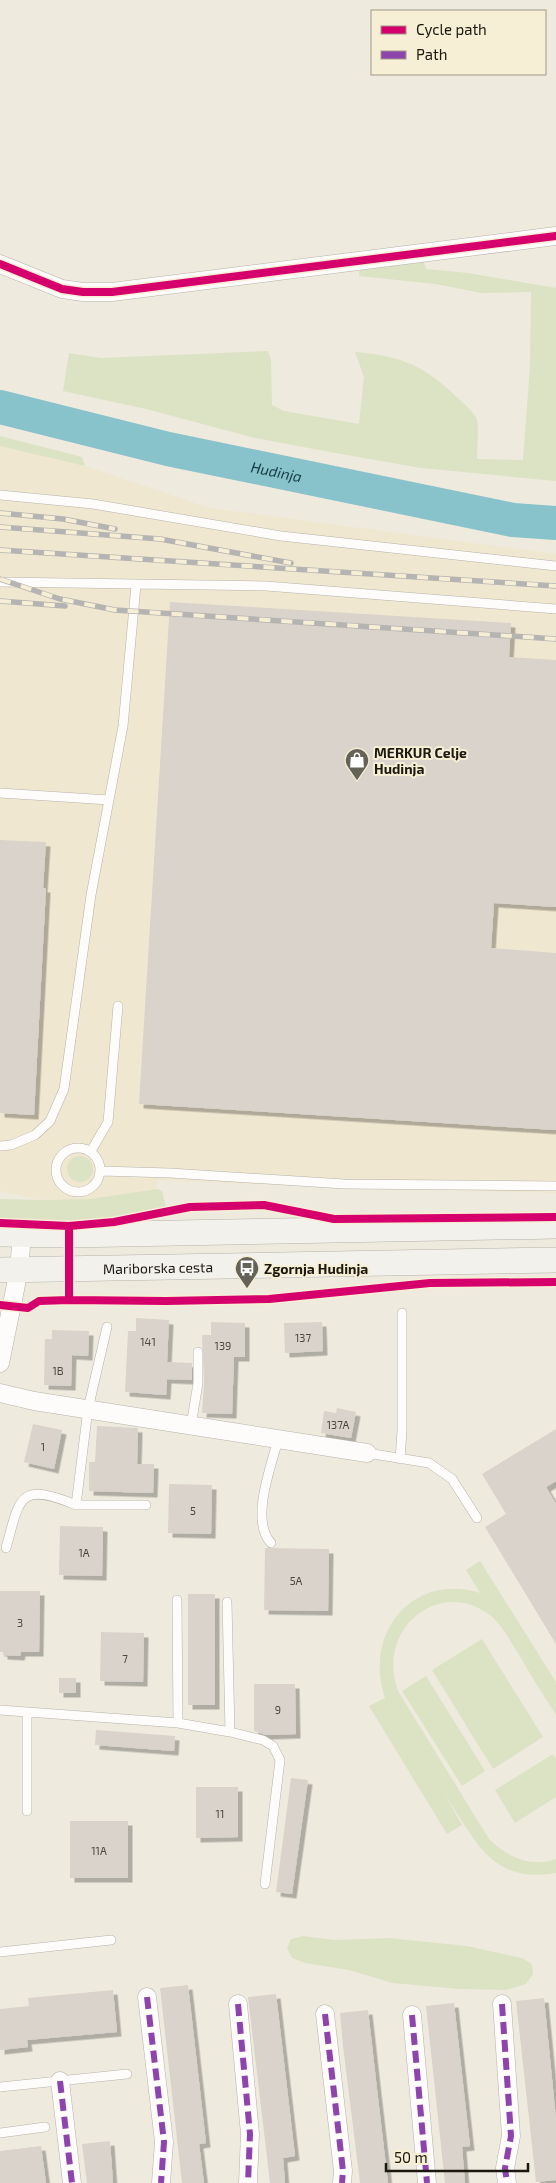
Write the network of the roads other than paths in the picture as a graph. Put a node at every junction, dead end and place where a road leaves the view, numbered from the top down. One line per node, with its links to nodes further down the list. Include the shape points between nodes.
1 (556, 236): 2 (street, via 112,292 62,289)
2 (0, 264)
3 (0, 494): 4 (lane, via 102,506 281,536)
4 (556, 566)
5 (0, 582): 6 (lane)
6 (136, 585): 7 (lane, via 266,586); 9 (lane, via 123,726)
7 (556, 608)
8 (0, 793): 9 (lane)
9 (109, 800): 11 (lane, via 91,895 64,1089 50,1121 35,1135)
10 (118, 1006): 12 (lane, via 108,1122)
11 (0, 1146)
12 (91, 1151): 13 (lane, via 99,1159); 13 (lane, via 80,1146 68,1149 57,1160 56,1174 62,1185 73,1192 87,1191 97,1184)
13 (102, 1171): 14 (lane, via 344,1184)
14 (556, 1186)
15 (556, 1226): 16 (main road)
16 (11, 1234): 18 (street)
17 (556, 1260): 18 (main road, Mariborska cesta)
18 (9, 1270): 22 (street)
19 (402, 1313): 28 (lane)
20 (107, 1327): 24 (lane)
21 (198, 1352): 25 (lane, via 198,1383)
22 (0, 1362)
23 (0, 1393): 24 (street)
24 (88, 1409): 25 (street); 29 (lane)
25 (191, 1426): 26 (street)
26 (278, 1440): 27 (street); 32 (lane, via 264,1489 264,1528)
27 (367, 1453): 28 (lane)
28 (400, 1459): 31 (lane, via 429,1463 452,1479)
29 (76, 1505): 30 (lane); 33 (lane, via 45,1494 24,1498 18,1505)
30 (146, 1505)
31 (477, 1518)
32 (271, 1544)
33 (6, 1548)
34 (177, 1600): 38 (lane)
35 (227, 1602): 39 (lane)
36 (0, 1710): 37 (lane)
37 (27, 1712): 38 (lane); 40 (lane)
38 (178, 1723): 39 (lane)
39 (230, 1732): 41 (lane, via 263,1740 273,1746 280,1760)
40 (27, 1811)
41 (265, 1884)
42 (111, 1940): 43 (lane)
43 (0, 1952)
44 (147, 1997): 55 (street, via 164,2142)
45 (238, 2004): 56 (street, via 250,2134)
46 (502, 2004): 59 (street, via 511,2136 505,2168)
47 (325, 2014): 57 (street)
48 (412, 2015): 58 (street)
49 (127, 2074): 50 (lane)
50 (60, 2081): 51 (lane); 54 (street)
51 (0, 2087)
52 (45, 2127): 53 (lane)
53 (0, 2133)
54 (72, 2183)
55 (161, 2183)
56 (248, 2183)
57 (342, 2183)
58 (427, 2183)
59 (507, 2183)

